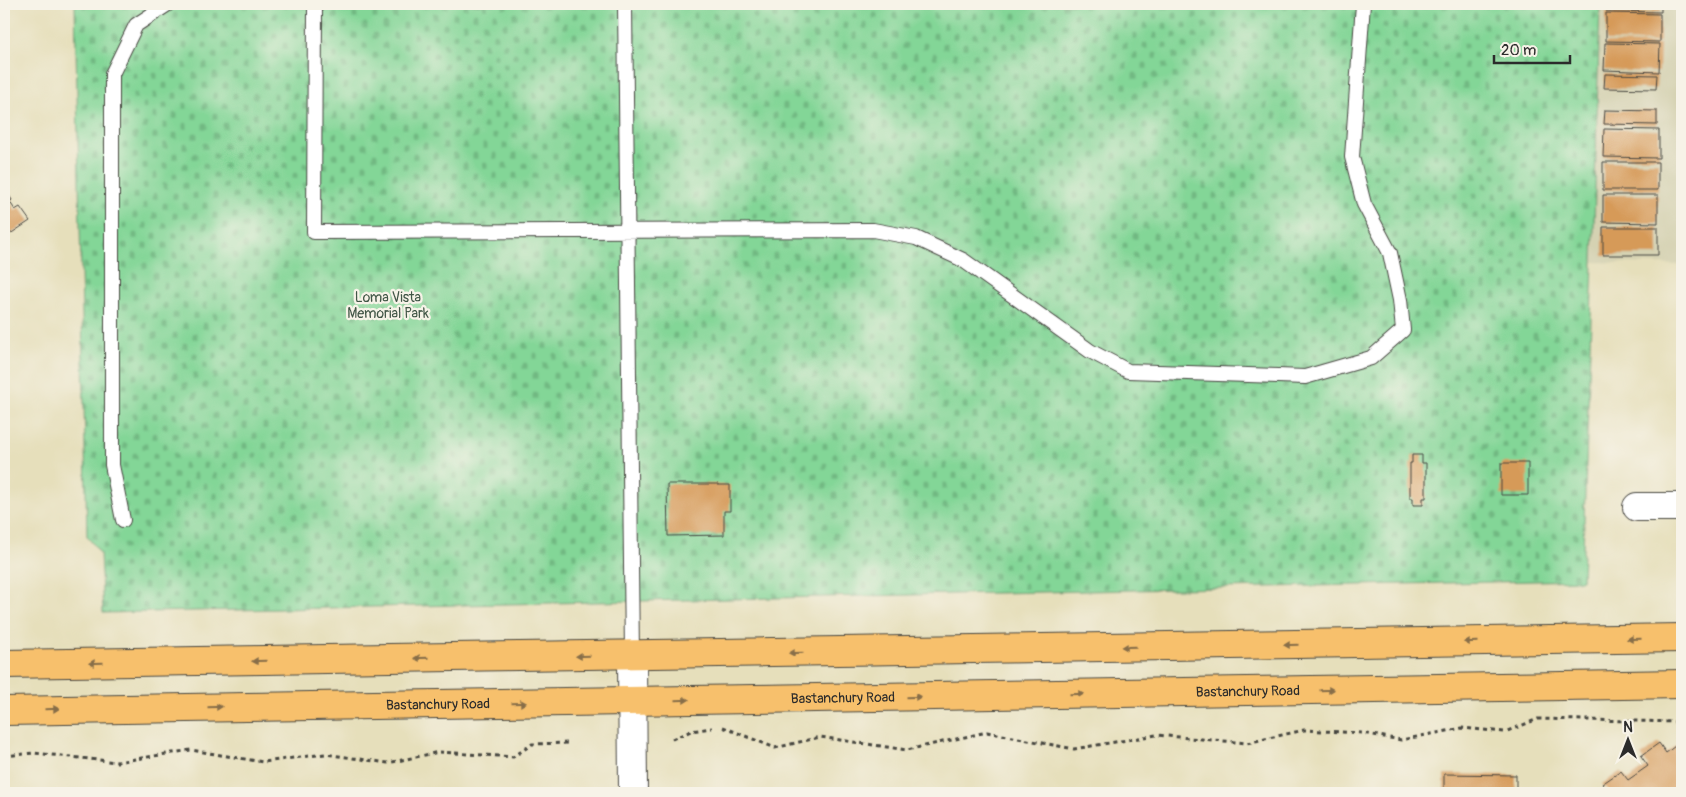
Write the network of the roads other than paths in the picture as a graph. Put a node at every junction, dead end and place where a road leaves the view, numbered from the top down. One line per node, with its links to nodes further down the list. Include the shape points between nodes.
1 (168, 4): 8 (lane, via 136,25 112,74 112,465)
2 (315, 4): 5 (lane, via 314,232)
3 (625, 4): 5 (lane)
4 (1362, 4): 5 (lane, via 1352,157 1364,204 1390,253 1403,330 1371,358 1305,377 1128,372 1090,351 963,260 916,238 873,230)
5 (628, 232): 10 (lane)
6 (1637, 507): 7 (street)
7 (1682, 507)
8 (123, 520)
9 (1682, 638): 10 (main road, one-way to 10)
10 (632, 656): 11 (main road, one-way to 11); 13 (street)
11 (4, 664)
12 (1682, 684): 13 (main road, Bastanchury Road, one-way to 12)
13 (633, 701): 14 (main road, Bastanchury Road, one-way to 13); 15 (street)
14 (4, 711)
15 (633, 793)

